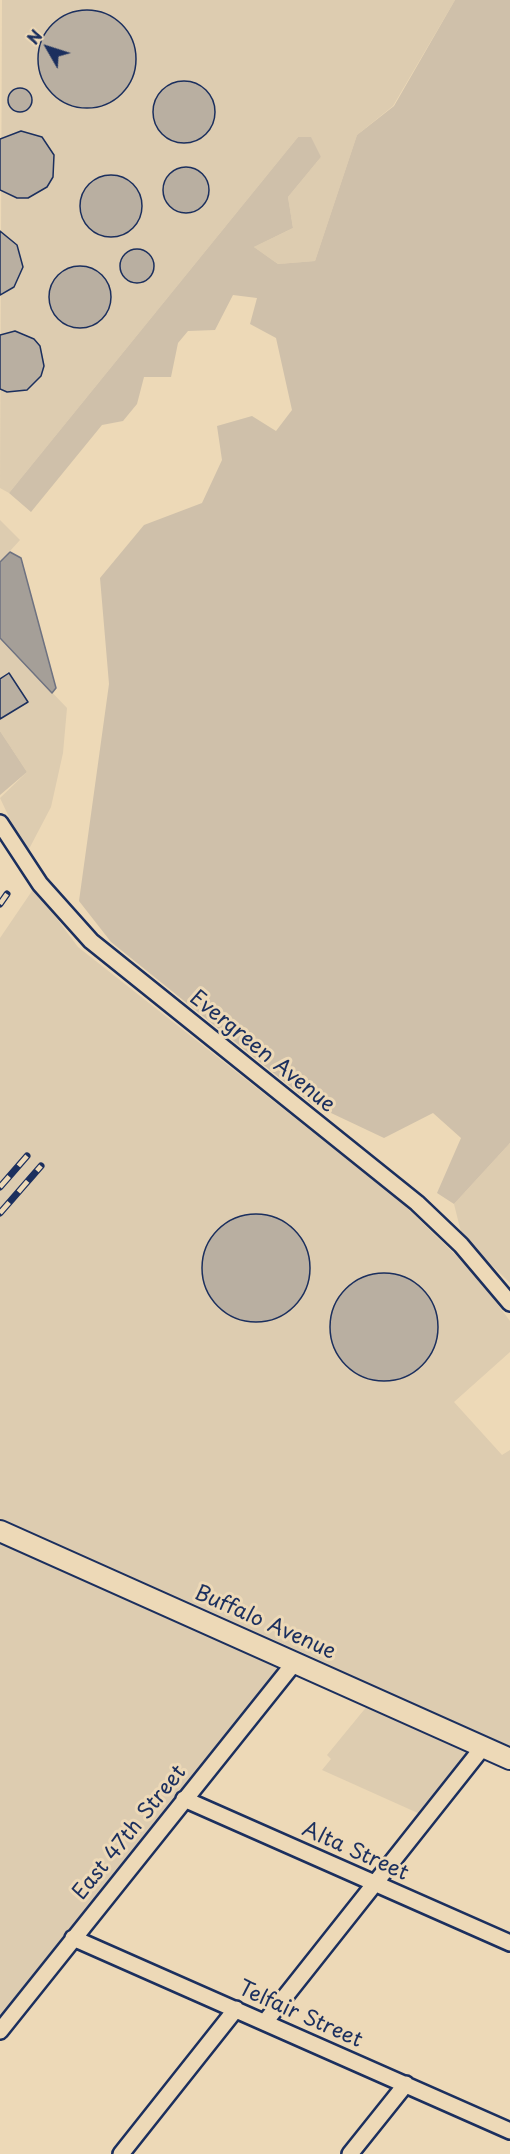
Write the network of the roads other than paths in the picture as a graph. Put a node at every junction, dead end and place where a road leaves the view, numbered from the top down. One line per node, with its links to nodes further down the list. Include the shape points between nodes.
1 (0, 823): 2 (street, Evergreen Avenue, via 40,884 91,941 417,1203)
2 (510, 1303)
3 (0, 1531): 4 (street, Buffalo Avenue)
4 (295, 1662): 5 (street, Buffalo Avenue); 7 (street, East 47th Street)
5 (483, 1747): 6 (street, Buffalo Avenue); 8 (street)
6 (510, 1759)
7 (184, 1799): 8 (street, Alta Street); 9 (street, East 47th Street)
8 (375, 1884): 10 (street, Alta Street); 12 (street)
9 (73, 1938): 11 (street, Telfair Street); 13 (street, East 47th Street)
10 (510, 1943)
11 (236, 2009): 12 (street, Telfair Street); 16 (street)
12 (265, 2022): 14 (street, Telfair Street)
13 (0, 2031)
14 (406, 2084): 15 (street, Telfair Street); 17 (street)
15 (510, 2131)
16 (121, 2154)
17 (350, 2154)

